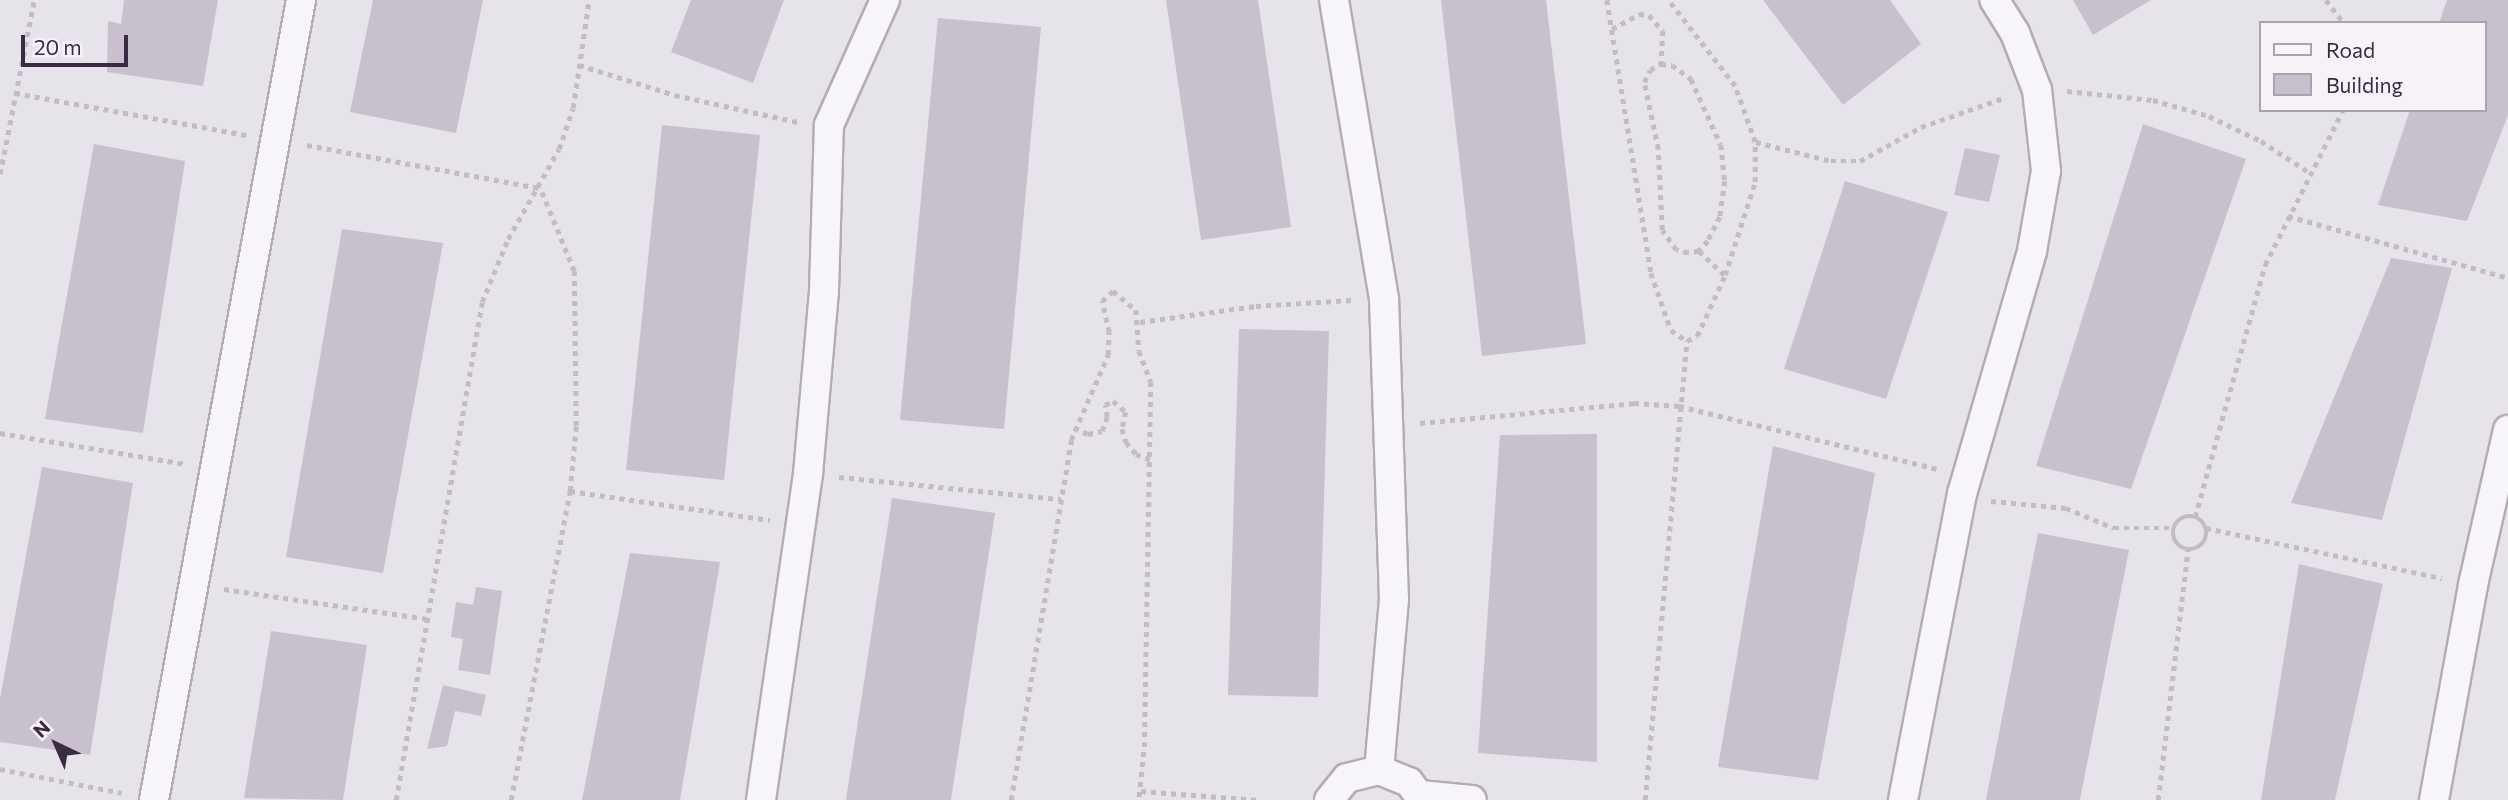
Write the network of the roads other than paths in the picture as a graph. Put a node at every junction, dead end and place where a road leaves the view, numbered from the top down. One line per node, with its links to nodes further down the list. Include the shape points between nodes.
1 (301, 0): 8 (street)
2 (885, 0): 9 (street, via 829,125 824,291 808,474)
3 (1334, 0): 6 (street, via 1384,299 1394,599)
4 (1994, 0): 12 (street, via 2015,33 2037,90 2046,171 2032,251 1964,485)
5 (2508, 430): 13 (street, via 2473,585)
6 (1379, 769): 7 (street, via 1395,773); 10 (street, via 1347,778)
7 (1421, 797): 11 (street)
8 (154, 800)
9 (761, 800)
10 (1329, 800)
11 (1472, 800)
12 (1903, 800)
13 (2434, 800)

